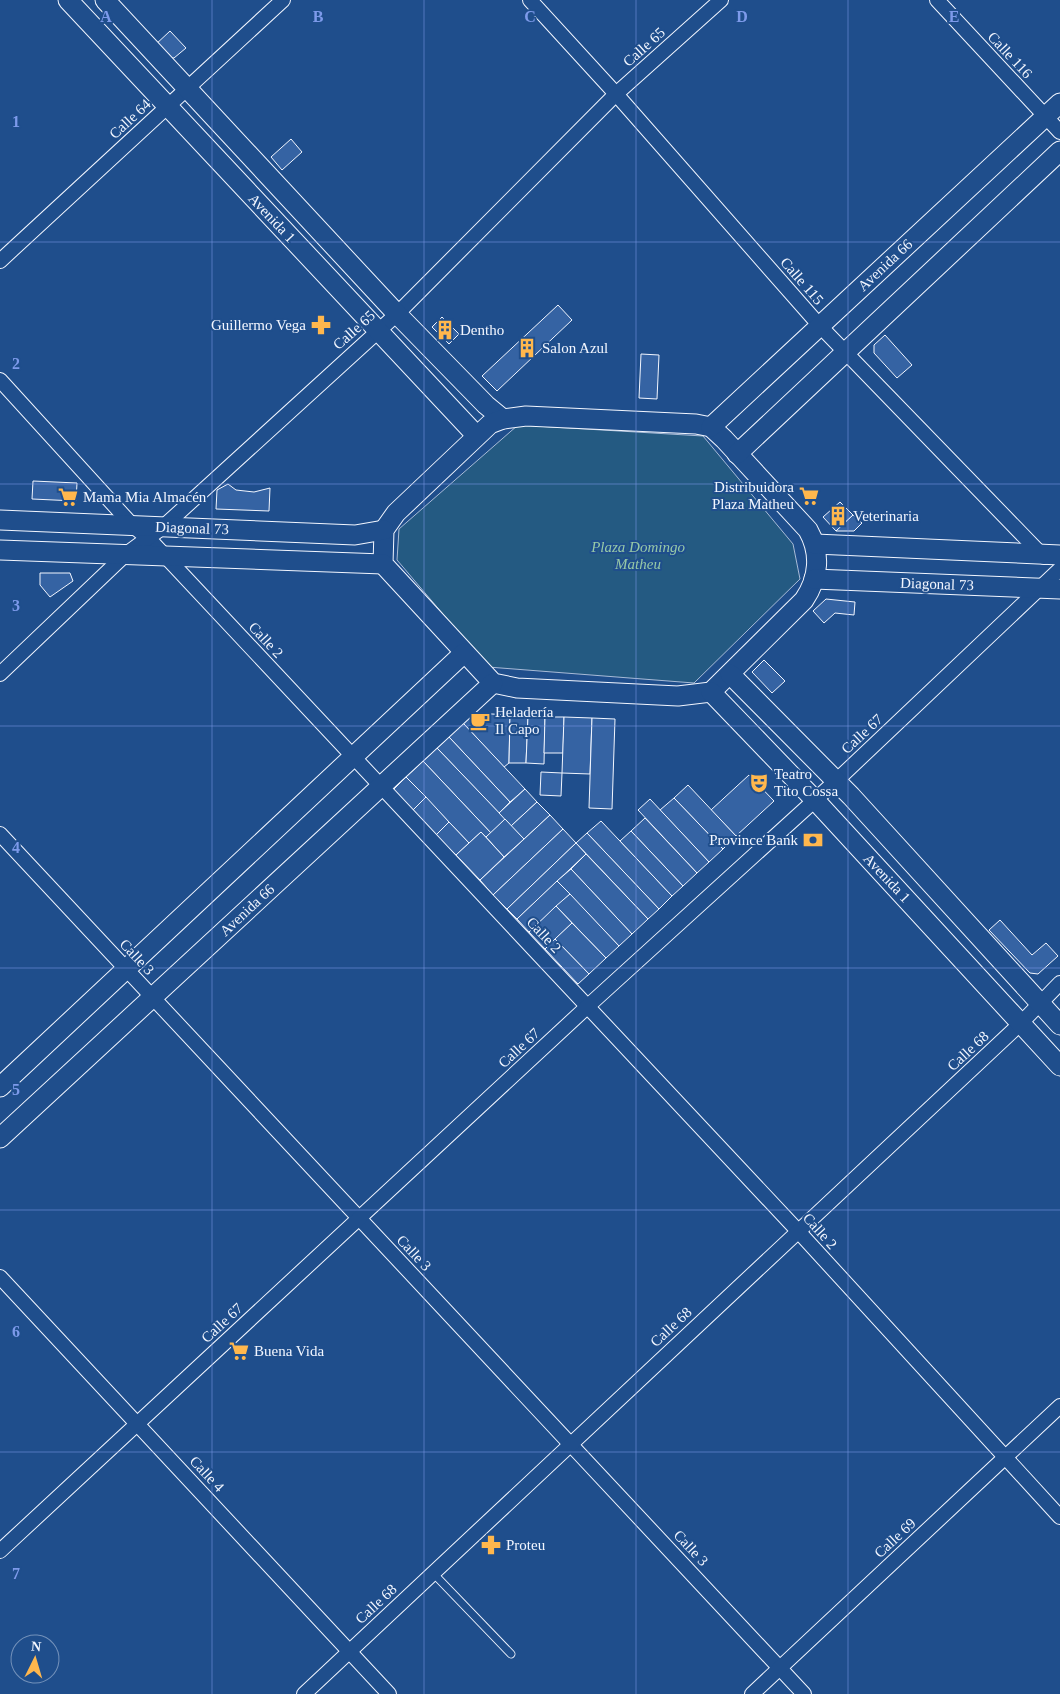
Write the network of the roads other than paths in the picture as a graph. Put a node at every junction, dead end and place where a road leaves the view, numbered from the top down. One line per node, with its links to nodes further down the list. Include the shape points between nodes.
1 (68, 0): 10 (main road, Avenida 1)
2 (105, 0): 7 (main road, Avenida 1)
3 (284, 0): 7 (street, Calle 64)
4 (530, 0): 8 (street, Calle 115)
5 (721, 0): 8 (street, Calle 65)
6 (937, 0): 11 (street, Calle 116)
7 (188, 88): 10 (street, Calle 64); 15 (main road, Avenida 1)
8 (616, 94): 15 (street, Calle 65); 16 (street, Calle 115)
9 (1060, 103): 11 (main road, Avenida 66)
10 (168, 106): 14 (street, Calle 64); 17 (main road, Avenida 1)
11 (1046, 116): 12 (street, Calle 116); 16 (main road, Avenida 66)
12 (1060, 132)
13 (1060, 151): 18 (main road)
14 (0, 262)
15 (397, 314): 17 (street, Calle 65); 20 (main road, Avenida 1)
16 (820, 326): 18 (street, Calle 115); 21 (main road, Avenida 66)
17 (378, 330): 22 (main road, Avenida 1); 25 (street, Calle 65)
18 (846, 352): 23 (main road); 33 (street, Calle 115)
19 (0, 380): 27 (street, Calle 2)
20 (503, 419): 21 (main road, via 535,417); 22 (main road)
21 (711, 427): 23 (main road)
22 (476, 435): 26 (main road, via 396,512)
23 (737, 454): 28 (main road, via 808,530)
24 (0, 520): 27 (main road, Diagonal 73)
25 (163, 527): 26 (main road, Diagonal 73, via 355,534); 27 (main road, Diagonal 73)
26 (384, 530): 32 (main road)
27 (140, 532): 30 (street); 31 (street, Calle 2)
28 (816, 544): 33 (main road); 34 (main road)
29 (0, 550): 30 (main road, Diagonal 73)
30 (125, 555): 31 (main road, Diagonal 73); 37 (street)
31 (165, 556): 32 (main road, Diagonal 73); 41 (street, Calle 2)
32 (383, 564): 36 (main road)
33 (1057, 569): 35 (main road, Diagonal 73)
34 (814, 579): 35 (main road, Diagonal 73); 38 (main road, via 812,590 804,600)
35 (1040, 588): 42 (street, Calle 67)
36 (464, 653): 39 (main road); 41 (main road)
37 (0, 674)
38 (730, 674): 40 (main road); 42 (main road, Avenida 1)
39 (493, 683): 40 (main road, via 517,688 678,696); 43 (main road, Avenida 66)
40 (711, 692): 44 (main road, Avenida 1)
41 (354, 756): 43 (street, Calle 2); 46 (main road)
42 (836, 781): 44 (street, Calle 67); 49 (main road, Avenida 1)
43 (382, 786): 48 (main road, Avenida 66); 50 (street, Calle 2)
44 (814, 800): 50 (street, Calle 67); 51 (main road, Avenida 1)
45 (0, 834): 46 (street, Calle 3)
46 (126, 969): 48 (street, Calle 3); 54 (main road)
47 (1060, 983): 49 (street, Calle 68)
48 (153, 997): 55 (main road, Avenida 66); 56 (street, Calle 3)
49 (1039, 1002): 51 (street, Calle 68); 52 (main road, Avenida 1)
50 (588, 1006): 56 (street, Calle 67); 57 (street, Calle 2)
51 (1021, 1024): 53 (main road, Avenida 1); 57 (street, Calle 68)
52 (1060, 1025)
53 (1060, 1066)
54 (0, 1087)
55 (0, 1138)
56 (359, 1218): 60 (street, Calle 67); 61 (street, Calle 3)
57 (798, 1230): 61 (street, Calle 68); 62 (street, Calle 2)
58 (0, 1277): 60 (street, Calle 4)
59 (1060, 1406): 62 (street, Calle 69)
60 (137, 1424): 64 (street, Calle 67); 66 (street, Calle 4)
61 (572, 1443): 65 (street, Calle 68); 68 (street, Calle 3)
62 (1004, 1458): 63 (street, Calle 2); 68 (street, Calle 69)
63 (1060, 1517)
64 (0, 1551)
65 (433, 1573): 66 (street, Calle 68); 67 (lane)
66 (349, 1651): 69 (street, Calle 68); 70 (street, Calle 4)
67 (511, 1654)
68 (780, 1667): 71 (street, Calle 69); 72 (street, Calle 3)
69 (304, 1694)
70 (389, 1694)
71 (752, 1694)
72 (804, 1694)

